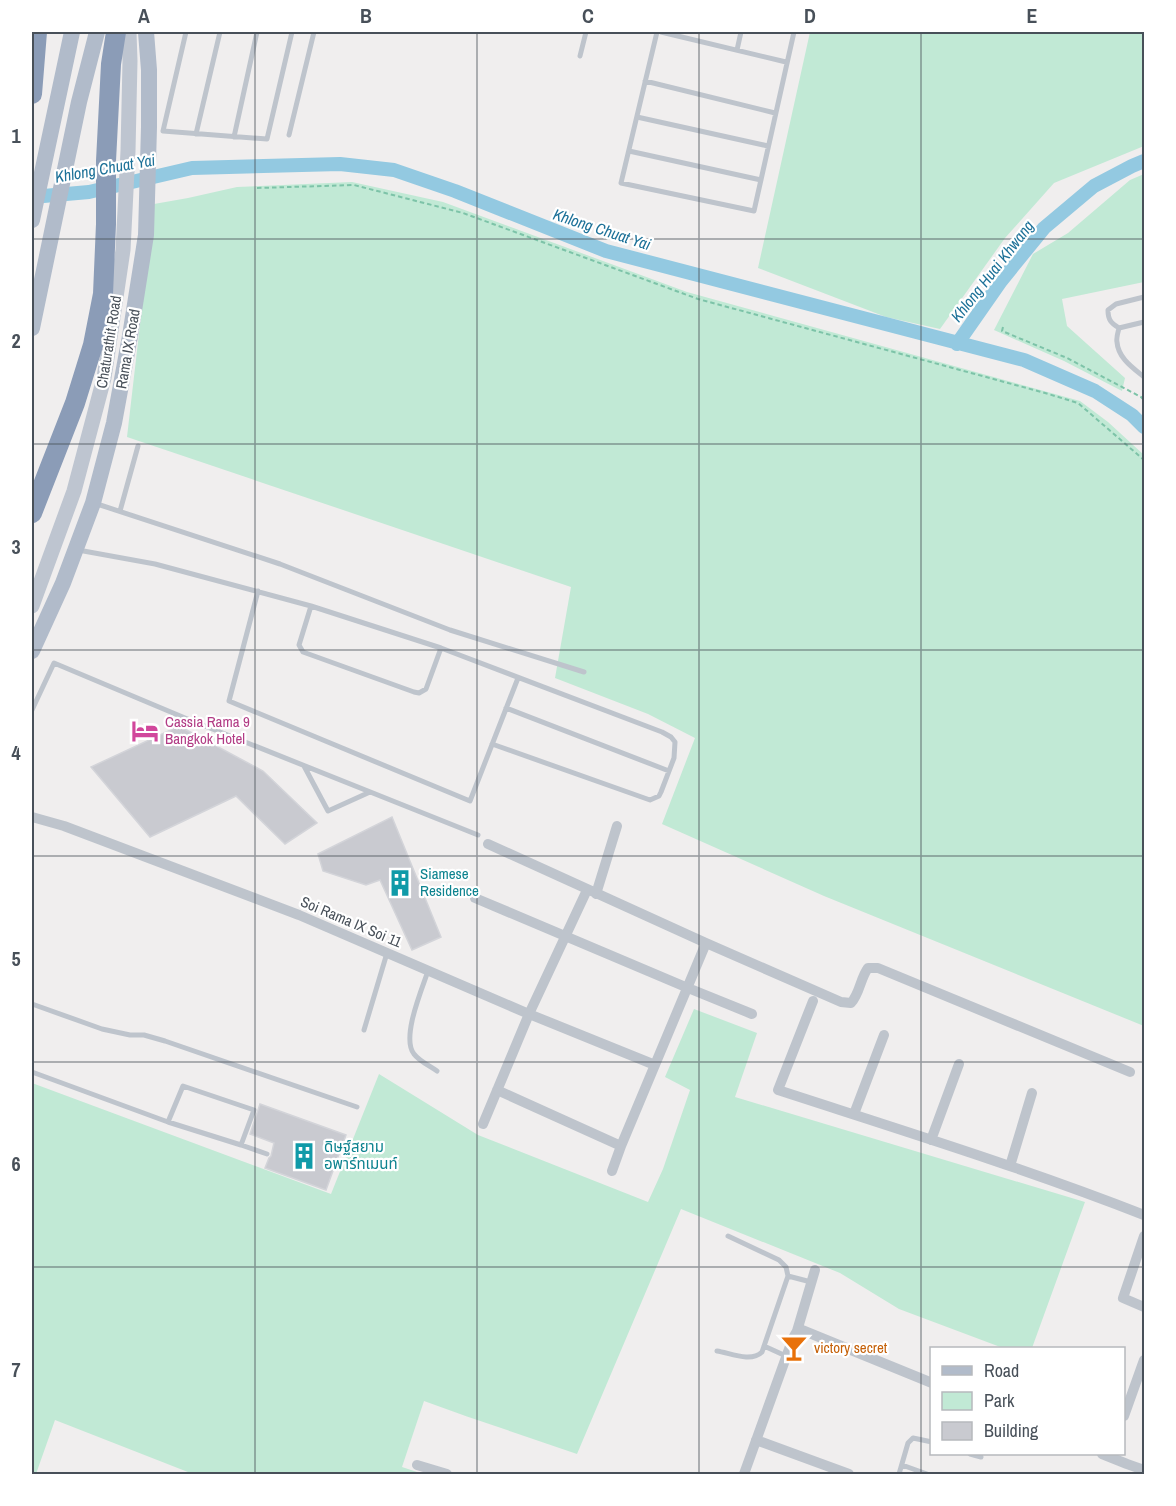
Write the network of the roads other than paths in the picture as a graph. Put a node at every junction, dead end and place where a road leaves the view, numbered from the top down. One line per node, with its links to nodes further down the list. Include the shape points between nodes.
1 (37, 32): 22 (highway)
2 (97, 32): 34 (main road)
3 (118, 32): 40 (highway, via 111,64 103,294 93,345 75,403)
4 (129, 32): 43 (main road, Chaturathit Road, via 123,250 104,378 74,491)
5 (146, 32): 38 (main road, Rama IX Road, via 146,235 114,423)
6 (186, 32): 25 (lane, via 163,131)
7 (220, 32): 25 (lane)
8 (257, 32): 27 (lane)
9 (292, 32): 27 (lane, via 267,139)
10 (314, 32): 26 (lane)
11 (586, 32): 19 (lane)
12 (659, 32): 17 (lane); 21 (lane)
13 (696, 32): 17 (lane)
14 (741, 32): 18 (lane)
15 (794, 32): 20 (lane)
16 (68, 34): 31 (main road)
17 (694, 40): 18 (lane)
18 (737, 50): 20 (lane)
19 (580, 56)
20 (786, 62): 23 (lane)
21 (645, 81): 23 (lane); 24 (lane)
22 (32, 94)
23 (775, 113): 28 (lane)
24 (637, 117): 28 (lane); 29 (lane)
25 (196, 134): 27 (lane)
26 (289, 135)
27 (234, 137)
28 (768, 146): 30 (lane)
29 (628, 151): 30 (lane); 30 (lane, via 621,183 754,211)
30 (761, 180)
31 (32, 220)
32 (1144, 297): 35 (lane, via 1108,310 1111,322)
33 (1144, 321): 35 (lane)
34 (32, 328)
35 (1119, 328): 36 (lane, via 1117,343 1122,355)
36 (1144, 377)
37 (138, 446): 39 (lane)
38 (93, 503): 39 (lane); 41 (main road, Rama IX Road)
39 (120, 512): 47 (lane, via 280,564 450,630)
40 (32, 513)
41 (76, 550): 42 (lane, via 155,564); 46 (main road, Rama IX Road)
42 (258, 591): 44 (lane); 51 (lane, via 229,701 470,801)
43 (32, 606)
44 (311, 606): 45 (lane); 45 (lane, via 299,645 303,652 414,692 426,689)
45 (441, 648): 48 (lane)
46 (32, 651)
47 (584, 672)
48 (518, 678): 49 (lane); 53 (lane, via 671,737 675,742)
49 (506, 708): 51 (lane); 53 (lane)
50 (32, 710): 52 (lane, via 54,663)
51 (492, 744): 53 (lane, via 650,800 659,796)
52 (304, 766): 54 (lane); 54 (lane, via 328,811)
53 (669, 771)
54 (370, 792): 57 (lane)
55 (32, 817): 63 (street, Soi Rama IX Soi 11, via 299,915)
56 (617, 826): 59 (street)
57 (478, 835)
58 (488, 844): 59 (street)
59 (592, 892): 61 (street); 62 (street)
60 (475, 898): 61 (street)
61 (566, 936): 65 (street); 68 (street)
62 (706, 943): 65 (street); 76 (street, via 841,1002 851,1003 868,968 878,968)
63 (387, 953): 64 (street, Soi Rama IX Soi 11); 70 (lane)
64 (428, 971): 68 (street, Soi Rama IX Soi 11); 74 (lane, via 408,1044 414,1055)
65 (688, 988): 69 (street); 73 (street)
66 (813, 1001): 80 (street, via 778,1090)
67 (32, 1004): 79 (lane, via 102,1029 165,1041)
68 (529, 1014): 73 (street, Soi Rama IX Soi 11); 77 (street)
69 (752, 1014)
70 (364, 1030)
71 (884, 1035): 80 (street)
72 (959, 1064): 83 (street)
73 (655, 1065): 85 (street)
74 (437, 1071)
75 (32, 1072): 81 (lane)
76 (1130, 1072)
77 (497, 1090): 82 (street); 85 (street)
78 (1032, 1093): 87 (street)
79 (357, 1107)
80 (854, 1114): 83 (street)
81 (168, 1122): 84 (lane); 84 (lane, via 183,1086 254,1110)
82 (483, 1124)
83 (931, 1140): 87 (street)
84 (241, 1145): 86 (lane)
85 (621, 1146): 88 (street)
86 (267, 1154)
87 (1010, 1166): 89 (street)
88 (612, 1171)
89 (1144, 1215)
90 (728, 1236): 93 (lane, via 780,1260)
91 (1144, 1236): 95 (street, via 1123,1298)
92 (815, 1270): 94 (street)
93 (788, 1276): 94 (lane); 97 (lane)
94 (811, 1282): 96 (street)
95 (1144, 1306)
96 (797, 1331): 99 (street); 101 (street)
97 (764, 1346): 98 (lane, via 758,1356 750,1358); 99 (lane)
98 (717, 1351)
99 (786, 1356): 103 (street)
100 (1144, 1360): 102 (street)
101 (930, 1382)
102 (1125, 1413)
103 (756, 1440): 112 (street); 113 (street)
104 (930, 1442): 109 (lane, via 913,1438)
105 (976, 1455): 107 (lane)
106 (1109, 1455): 110 (street)
107 (981, 1456)
108 (417, 1465): 111 (street)
109 (902, 1466): 114 (lane); 115 (lane)
110 (1144, 1470)
111 (447, 1474)
112 (744, 1474)
113 (849, 1474)
114 (899, 1474)
115 (927, 1474)

